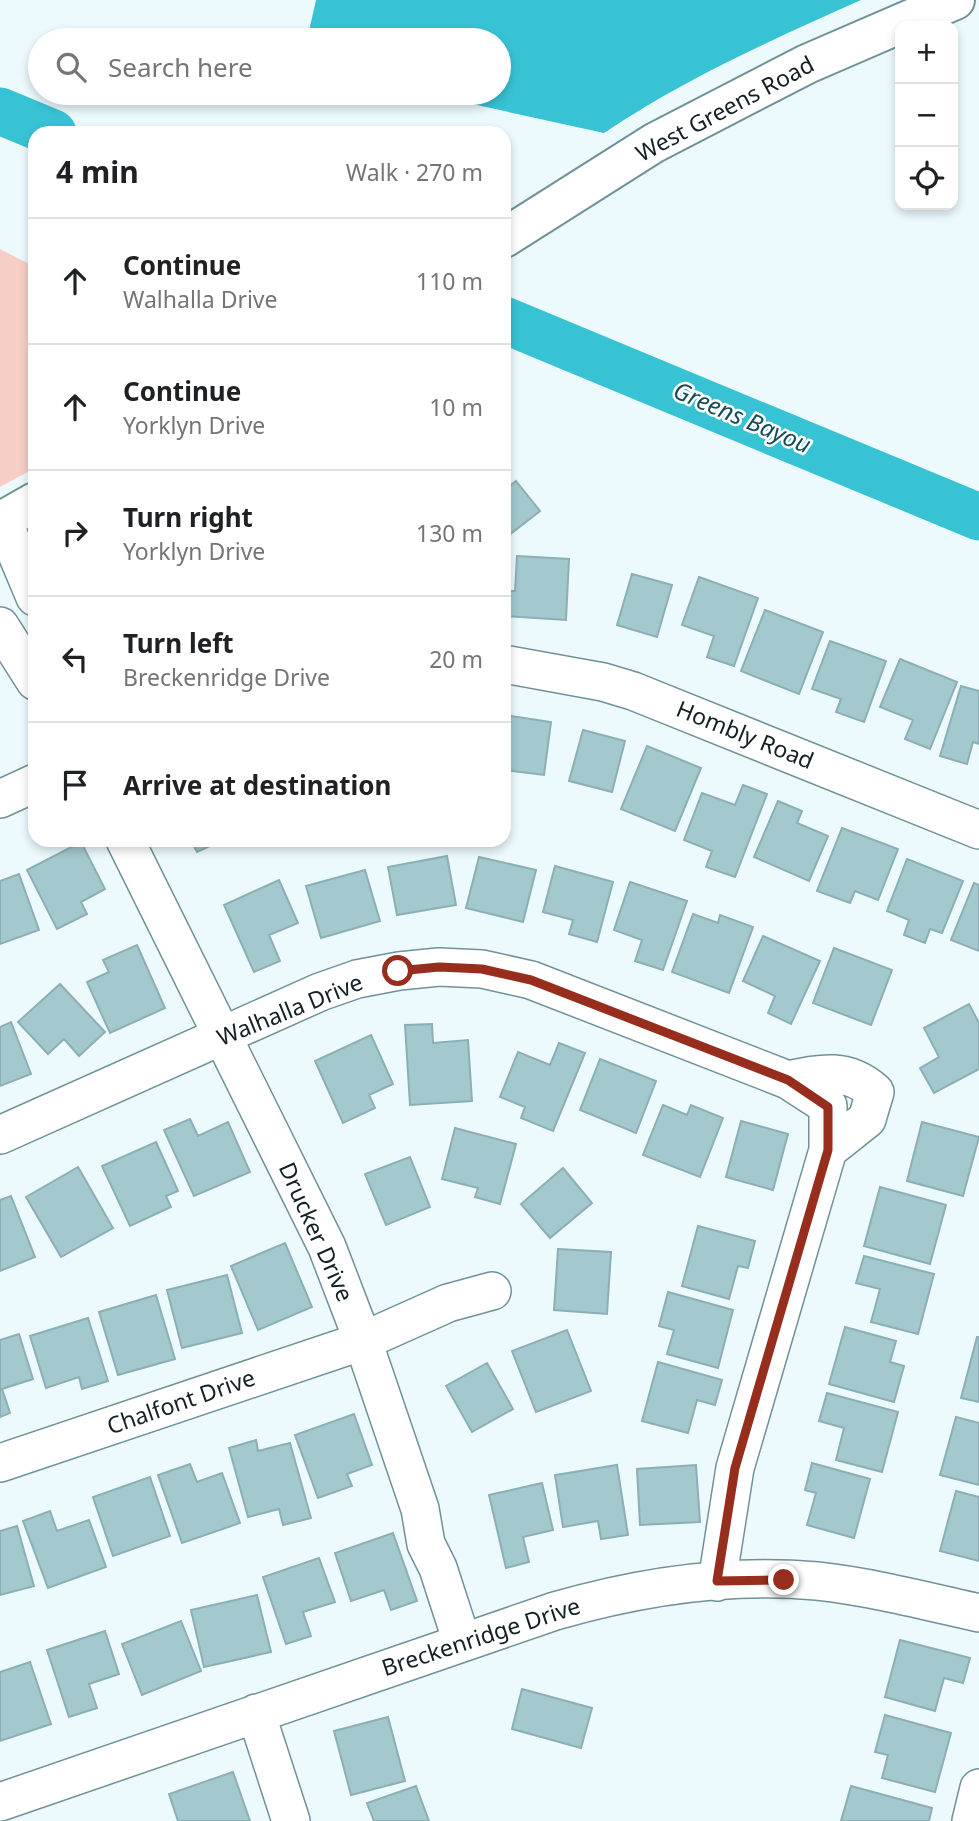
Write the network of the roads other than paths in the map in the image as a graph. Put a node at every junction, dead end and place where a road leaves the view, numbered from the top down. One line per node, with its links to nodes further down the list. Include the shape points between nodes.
1 (955, 0): 2 (main road, West Greens Road, via 807,64 654,143)
2 (511, 234)
3 (13, 515): 4 (street)
4 (28, 571)
5 (0, 626): 7 (street)
6 (511, 665): 10 (street, Hombly Road, via 633,691)
7 (28, 670)
8 (28, 786): 9 (street)
9 (0, 799)
10 (979, 830)
11 (128, 847): 12 (street, Drucker Drive)
12 (222, 1037): 13 (street, Walhalla Drive, via 357,979 439,967 482,969 531,980); 14 (street, Walhalla Drive); 17 (street, Drucker Drive, via 327,1247)
13 (788, 1080): 15 (street, Walhalla Drive, via 828,1107); 15 (street, via 830,1071 861,1080 875,1092 867,1119)
14 (0, 1135)
15 (828, 1150): 19 (street, via 735,1468)
16 (492, 1291): 17 (street, Chalfont Drive, via 448,1303)
17 (363, 1341): 18 (street, Chalfont Drive); 21 (street, Drucker Drive, via 419,1509 426,1544)
18 (0, 1463)
19 (717, 1581): 20 (street, Breckenridge Drive, via 818,1581); 21 (street, Breckenridge Drive, via 596,1599)
20 (979, 1613)
21 (462, 1642): 22 (street, Breckenridge Drive)
22 (256, 1713): 24 (street, Breckenridge Drive); 25 (street)
23 (979, 1788): 26 (street)
24 (0, 1801)
25 (291, 1821)
26 (971, 1821)

